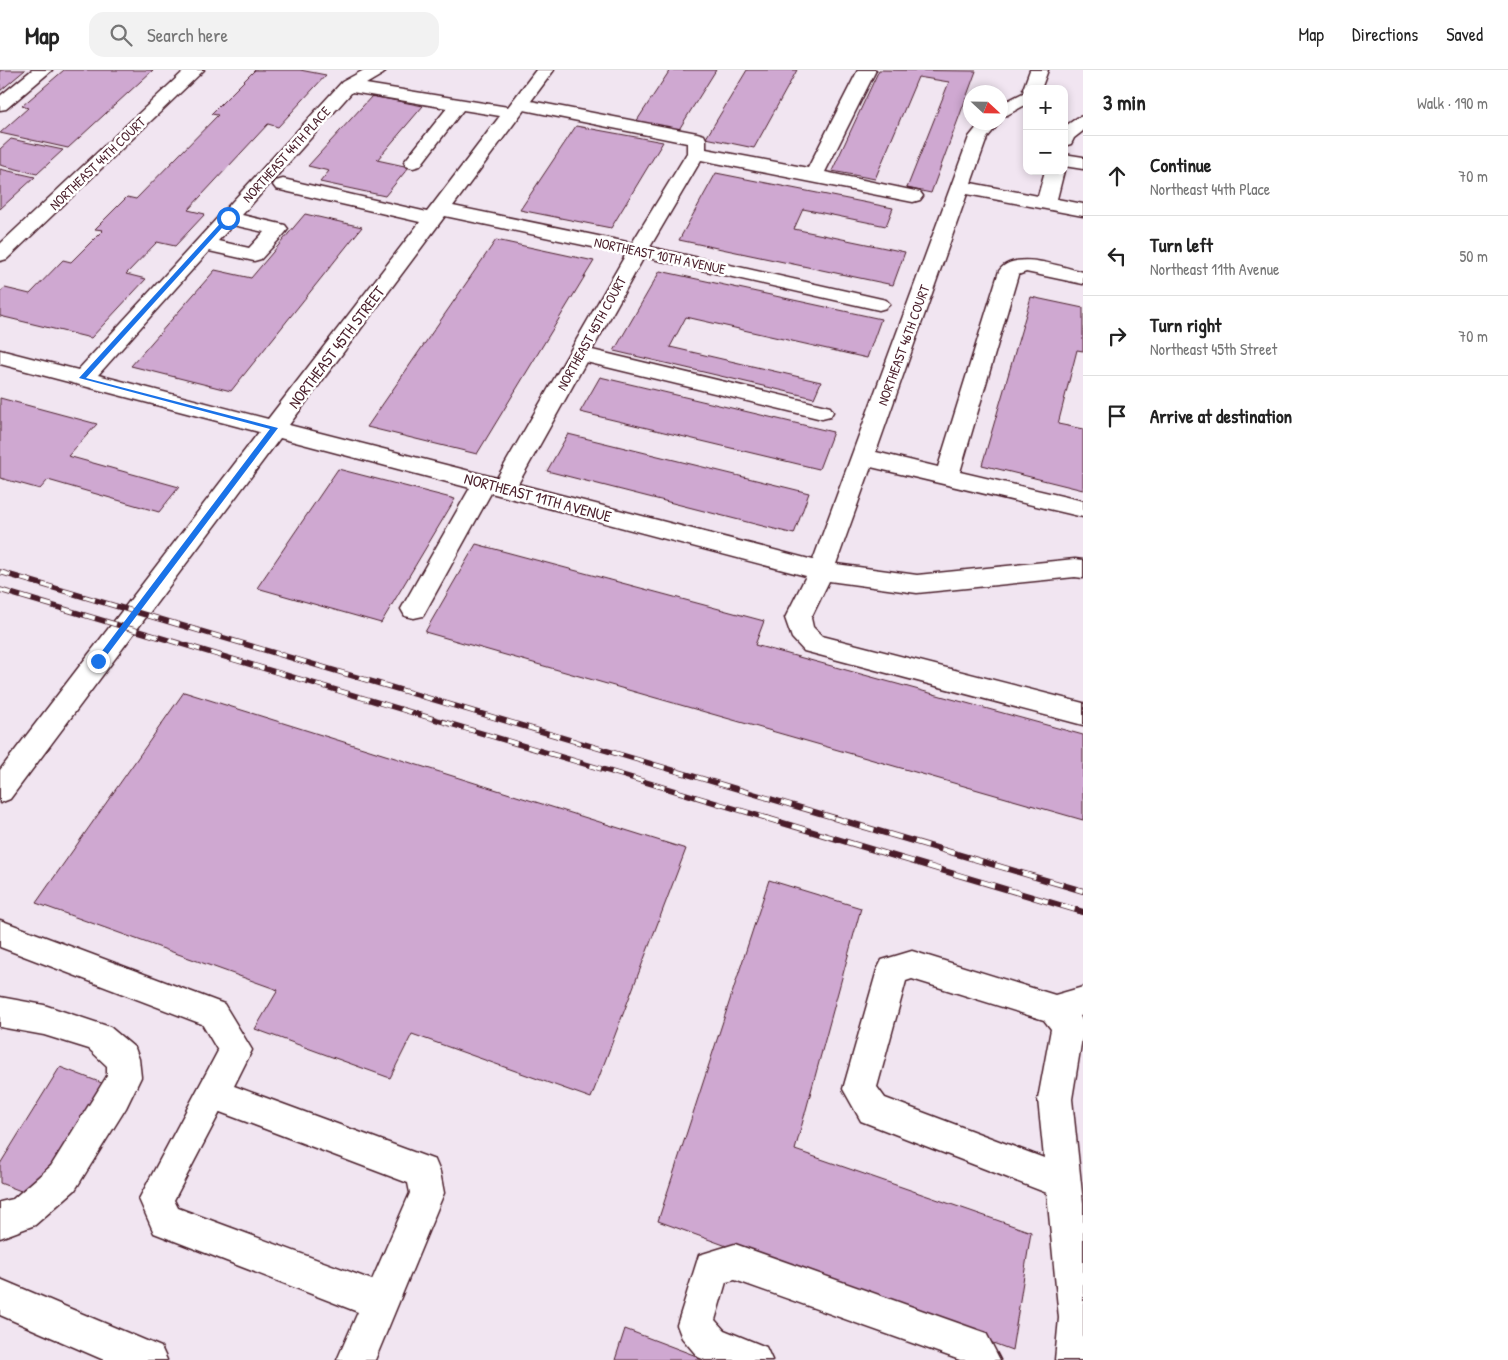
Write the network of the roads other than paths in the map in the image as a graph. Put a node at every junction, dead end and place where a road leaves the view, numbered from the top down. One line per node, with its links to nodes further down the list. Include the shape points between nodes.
1 (43, 70): 11 (street)
2 (195, 70): 32 (street, NORTHEAST 44TH COURT)
3 (378, 70): 8 (street, NORTHEAST 44TH PLACE)
4 (546, 70): 13 (street, NORTHEAST 45TH STREET)
5 (866, 70): 21 (street)
6 (1039, 70): 7 (street)
7 (1033, 85)
8 (348, 86): 10 (street); 29 (street, NORTHEAST 44TH PLACE)
9 (1023, 99): 12 (street)
10 (459, 104): 13 (street); 19 (street)
11 (0, 105)
12 (1008, 107)
13 (516, 108): 17 (street, via 696,139); 28 (street, NORTHEAST 45TH STREET)
14 (1082, 123): 16 (street)
15 (984, 130): 24 (street, NORTHEAST 46TH COURT, via 978,137)
16 (1068, 134)
17 (696, 153): 21 (street); 31 (street, NORTHEAST 45TH COURT)
18 (1068, 161): 20 (street)
19 (413, 162)
20 (1083, 163)
21 (814, 175): 25 (street)
22 (1054, 175): 26 (street)
23 (283, 185): 28 (street, NORTHEAST 10TH AVENUE)
24 (960, 187): 26 (street); 40 (street, NORTHEAST 46TH COURT)
25 (913, 196)
26 (1046, 203): 27 (street)
27 (1083, 210)
28 (437, 214): 31 (street, NORTHEAST 10TH AVENUE); 39 (street, NORTHEAST 45TH STREET)
29 (228, 218): 30 (street, NORTHEAST 44TH PLACE); 30 (street, via 278,229 254,255)
30 (204, 244): 37 (street, NORTHEAST 44TH PLACE)
31 (638, 250): 34 (street, NORTHEAST 10TH AVENUE); 35 (street, NORTHEAST 45TH COURT)
32 (0, 255)
33 (1083, 278): 41 (street, via 1024,266 1009,271)
34 (879, 304)
35 (579, 354): 38 (street); 42 (street, NORTHEAST 45TH COURT)
36 (0, 357): 37 (street, NORTHEAST 11TH AVENUE)
37 (82, 378): 39 (street, NORTHEAST 11TH AVENUE)
38 (822, 412)
39 (275, 428): 42 (street, NORTHEAST 11TH AVENUE); 48 (street, NORTHEAST 45TH STREET)
40 (862, 457): 41 (street); 45 (street, NORTHEAST 46TH COURT)
41 (947, 477): 43 (street)
42 (494, 486): 45 (street, NORTHEAST 11TH AVENUE); 46 (street, NORTHEAST 45TH COURT)
43 (1083, 509)
44 (1083, 569): 45 (street, NORTHEAST 11TH AVENUE, via 916,584)
45 (821, 571): 47 (street, NORTHEAST 46TH COURT, via 798,618 801,631 813,644)
46 (414, 610)
47 (1083, 714)
48 (0, 791)
49 (0, 933): 52 (street, via 213,1014 236,1050)
50 (1069, 1005): 53 (street, via 1055,1099); 53 (street, via 912,965 893,970 860,1089 873,1110)
51 (0, 1012): 54 (street, via 44,1020 99,1038 123,1059 124,1077 63,1178 23,1213)
52 (214, 1094): 56 (street, via 423,1172 427,1193); 56 (street, via 156,1199 166,1221)
53 (1064, 1182): 57 (street)
54 (0, 1220)
55 (0, 1297): 58 (street)
56 (381, 1302): 59 (street)
57 (1080, 1319): 62 (street)
58 (148, 1360)
59 (356, 1360)
60 (753, 1360): 61 (street, via 711,1344 695,1325 712,1268 735,1262 973,1346)
61 (981, 1360)
62 (1074, 1360)

